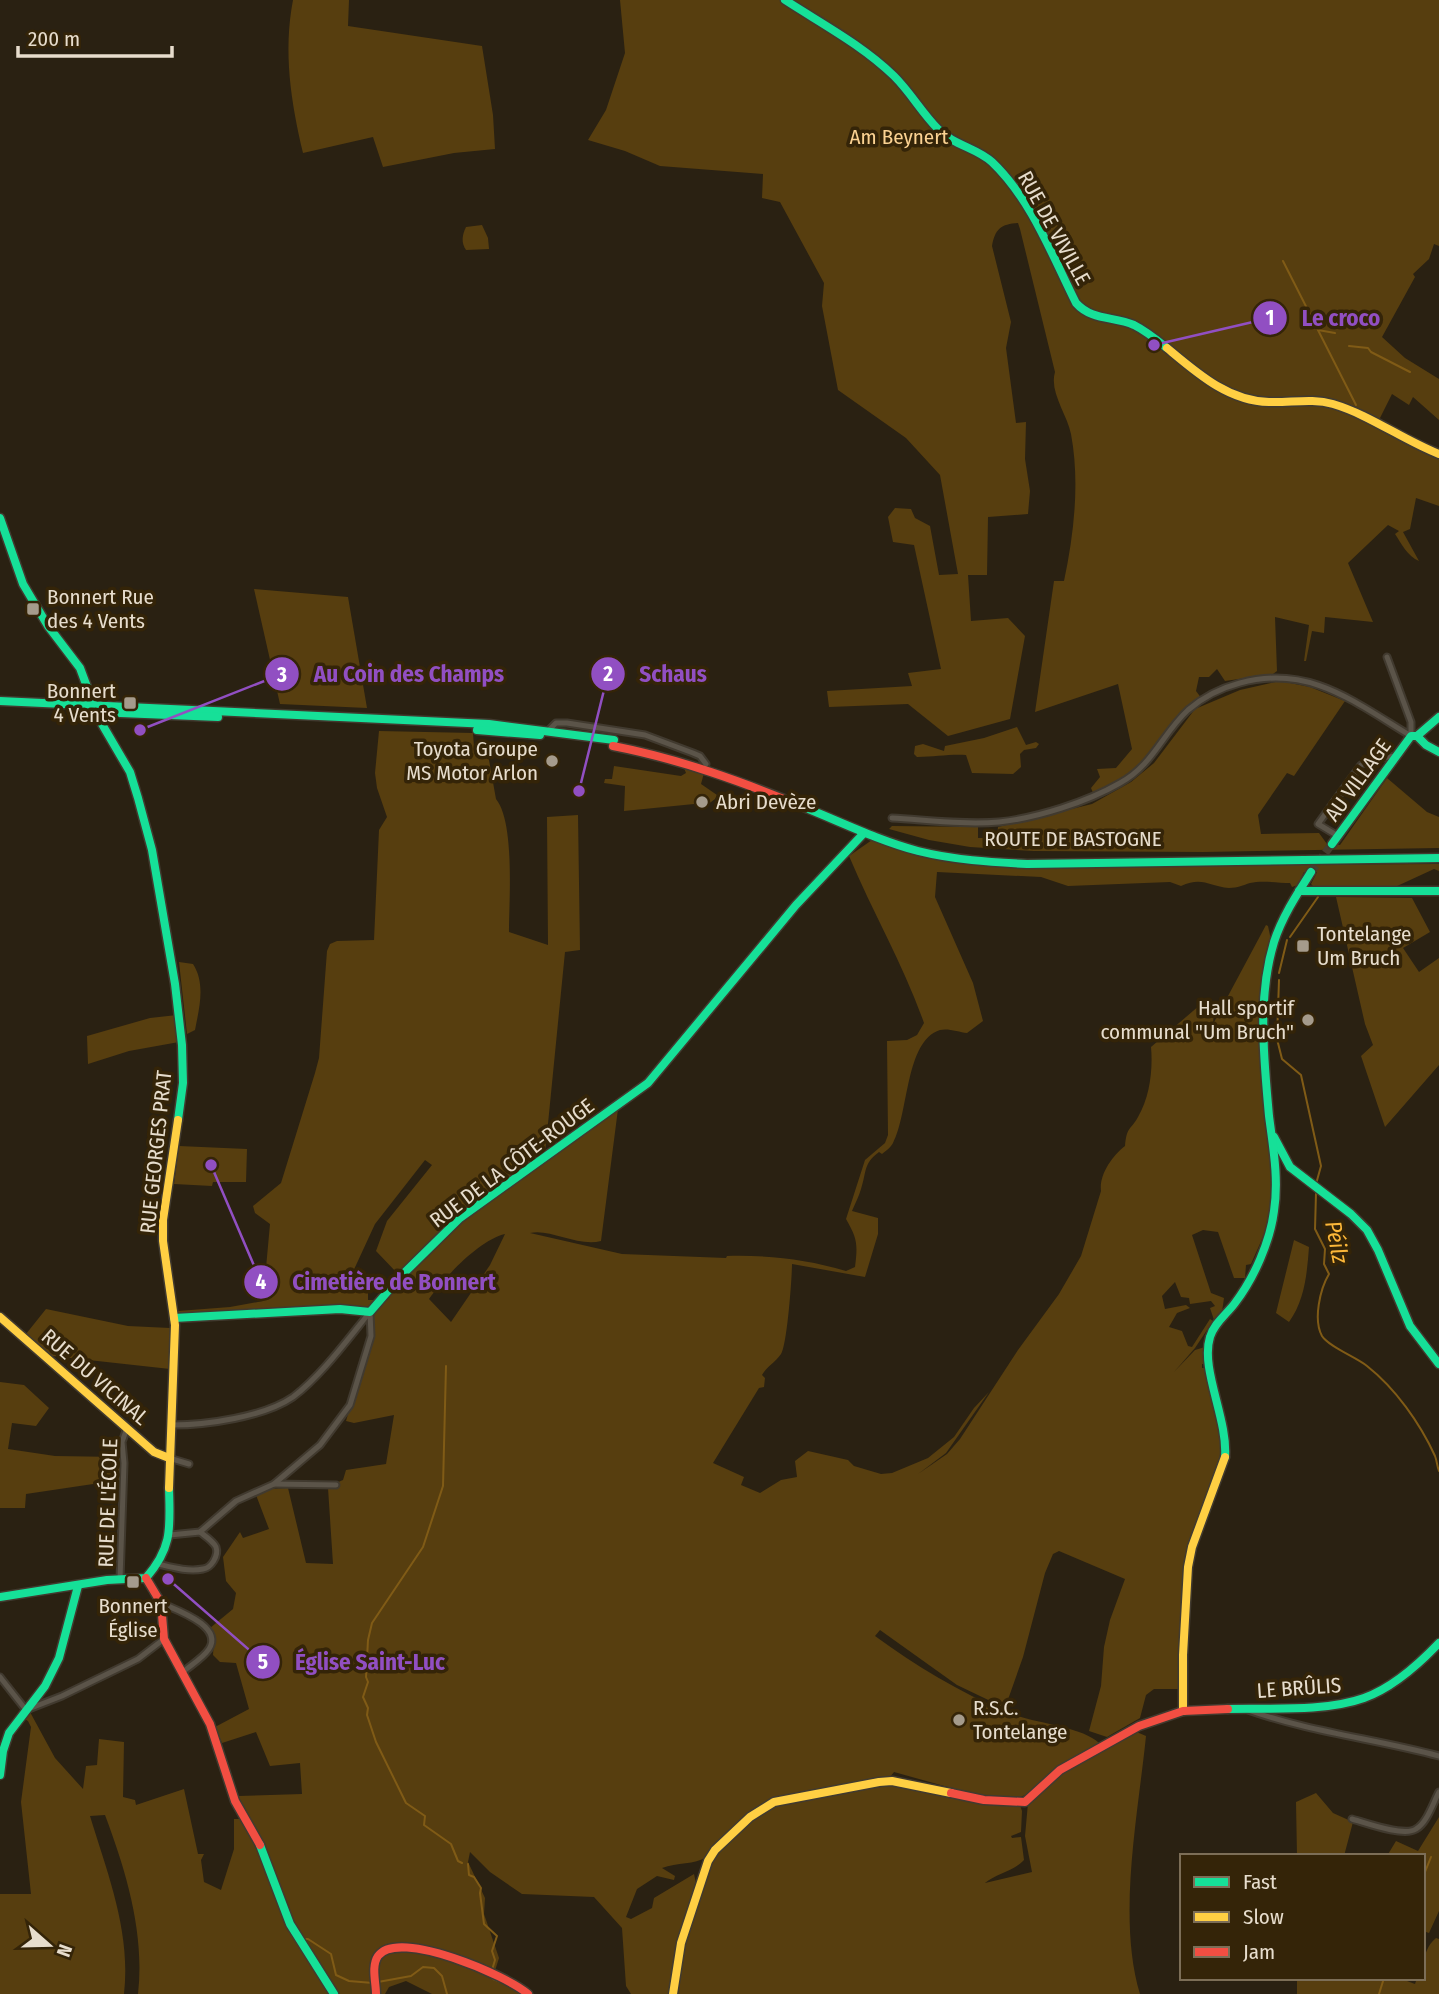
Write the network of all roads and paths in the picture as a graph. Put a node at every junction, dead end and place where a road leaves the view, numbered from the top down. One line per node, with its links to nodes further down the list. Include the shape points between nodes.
1 (785, 0): 2 (main road, RUE DE VIVILLE, via 870,55 915,98 936,128 989,159 1008,178 1084,312 1120,319 1141,329 1210,383 1236,395 1264,402 1329,403)
2 (1439, 454)
3 (0, 518): 7 (main road, RUE GEORGES PRAT, via 23,583 80,668)
4 (1387, 657): 10 (street)
5 (0, 701): 7 (main road, ROUTE DE BASTOGNE)
6 (0, 706): 7 (main road, ROUTE DE BASTOGNE)
7 (95, 708): 9 (main road, ROUTE DE BASTOGNE); 11 (main road, ROUTE DE BASTOGNE, via 486,730); 27 (main road, RUE GEORGES PRAT, via 130,772 145,823 180,1014 183,1083 163,1220)
8 (1439, 718): 10 (main road, AU VILLAGE)
9 (549, 730): 11 (main road, ROUTE DE BASTOGNE); 14 (street, via 556,723 567,723 645,735 694,752)
10 (1414, 736): 12 (main road); 13 (main road, AU VILLAGE); 15 (street, via 1322,685 1279,676 1254,679 1202,699 1136,773 1089,798 999,822)
11 (614, 743): 14 (main road, ROUTE DE BASTOGNE); 16 (main road, ROUTE DE BASTOGNE, via 716,773)
12 (1439, 752)
13 (1397, 756): 17 (main road, AU VILLAGE); 17 (street, via 1369,760 1357,768 1318,824)
14 (706, 764): 19 (main road, ROUTE DE BASTOGNE, via 880,833 951,853 1026,859)
15 (892, 818)
16 (864, 832): 19 (main road, ROUTE DE BASTOGNE, via 919,851 1008,864); 25 (main road, RUE DE LA CÔTE-ROUGE, via 796,905 648,1083 460,1218)
17 (1338, 836): 18 (main road, AU VILLAGE)
18 (1332, 844)
19 (1316, 857): 20 (main road); 20 (main road)
20 (1439, 857)
21 (1311, 872): 22 (main road)
22 (1299, 891): 23 (main road); 24 (main road, via 1274,941 1264,996)
23 (1439, 891)
24 (1270, 1128): 28 (main road, via 1285,1160 1367,1230 1410,1326); 49 (main road, via 1276,1180 1272,1221 1242,1293 1209,1341 1227,1446 1188,1567)
25 (370, 1312): 27 (main road, via 340,1309); 29 (street, via 314,1377 283,1403 219,1420); 33 (street, via 371,1336 350,1405 320,1445)
26 (0, 1317): 30 (main road, RUE DU VICINAL)
27 (174, 1318): 29 (main road, RUE GEORGES PRAT)
28 (1439, 1364)
29 (172, 1425): 31 (main road, RUE GEORGES PRAT)
30 (127, 1428): 31 (main road, RUE DU VICINAL, via 158,1455); 39 (street, RUE DE L'ÉCOLE, via 121,1442)
31 (169, 1458): 32 (street); 36 (main road, RUE GEORGES PRAT)
32 (189, 1464)
33 (274, 1484): 34 (street); 35 (street, via 236,1500)
34 (336, 1485)
35 (200, 1532): 36 (street); 37 (street, via 216,1551 206,1569)
36 (170, 1535): 37 (main road, RUE GEORGES PRAT)
37 (158, 1564): 38 (main road, RUE GEORGES PRAT)
38 (146, 1578): 39 (main road); 42 (main road)
39 (120, 1579): 40 (main road)
40 (78, 1586): 41 (main road); 48 (main road, via 55,1666)
41 (0, 1597)
42 (162, 1603): 43 (main road); 45 (street, via 197,1618 208,1629 211,1646)
43 (164, 1639): 45 (main road); 48 (street, via 138,1659)
44 (1439, 1643): 47 (main road, LE BRÛLIS, via 1377,1694 1339,1705)
45 (183, 1672): 54 (main road, via 210,1724 235,1801 262,1849 289,1924)
46 (0, 1677): 48 (street)
47 (1245, 1709): 49 (main road, LE BRÛLIS); 50 (street, via 1291,1724)
48 (26, 1710): 51 (main road, via 11,1728)
49 (1183, 1711): 57 (main road, LE BRÛLIS, via 1139,1727 1074,1761 1025,1802 977,1799 892,1781 761,1808 708,1861 681,1943)
50 (1439, 1756)
51 (0, 1775)
52 (1439, 1792): 53 (street, via 1413,1831 1398,1832)
53 (1352, 1819)
54 (334, 1994)
55 (376, 1994): 56 (main road, via 379,1955 402,1945 507,1980)
56 (528, 1994)
57 (673, 1994)

